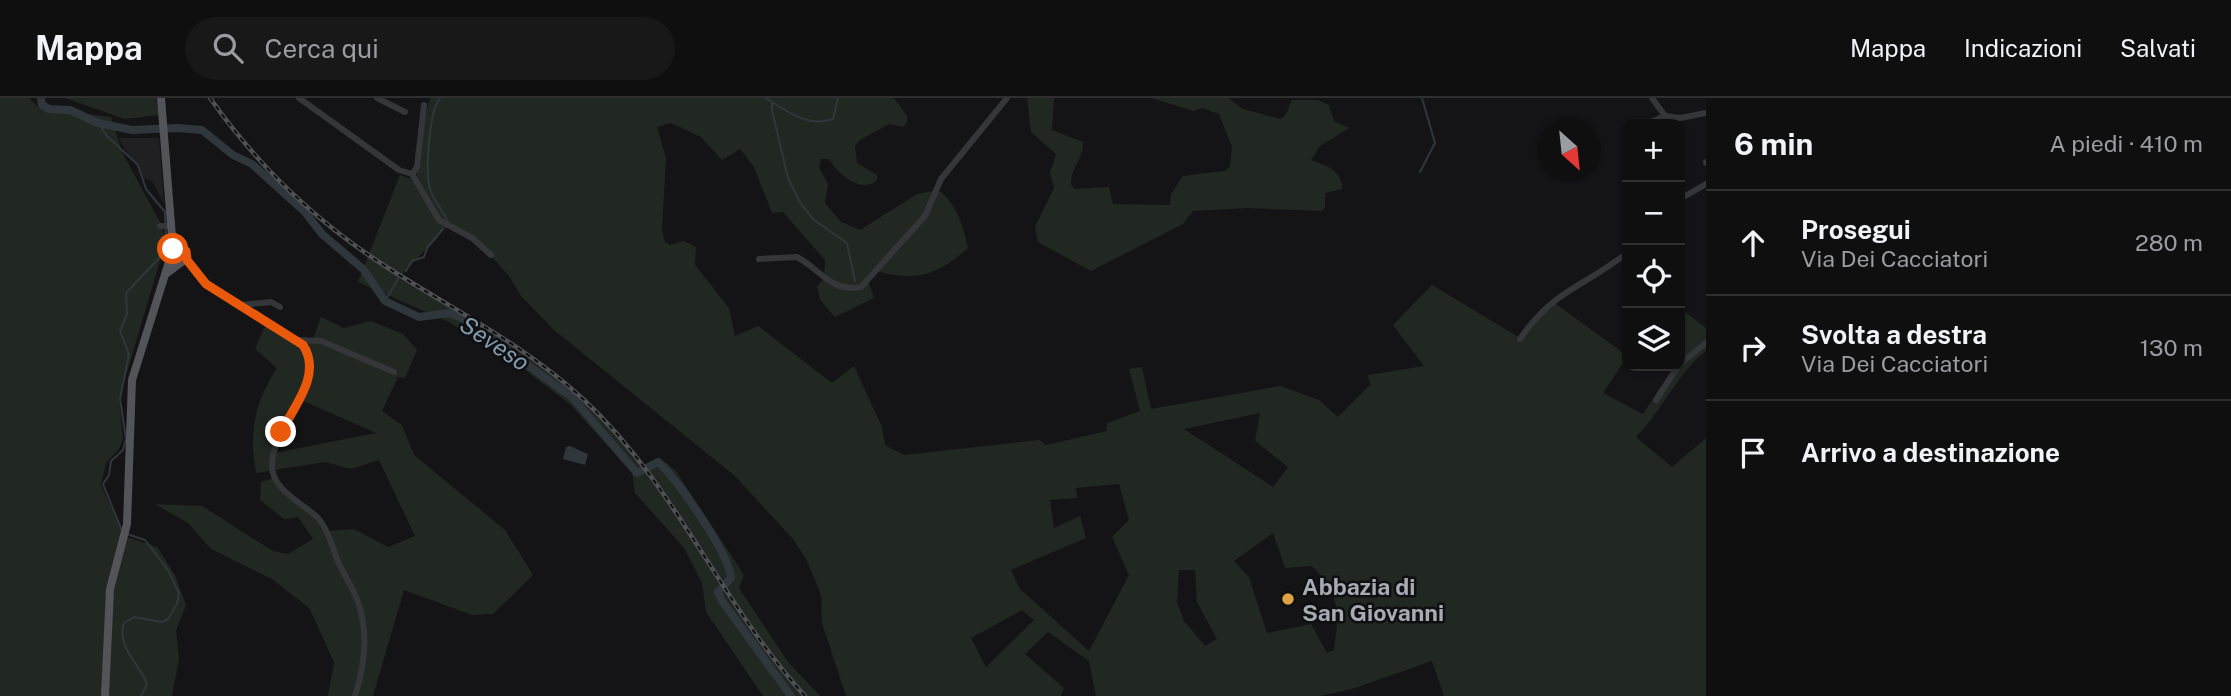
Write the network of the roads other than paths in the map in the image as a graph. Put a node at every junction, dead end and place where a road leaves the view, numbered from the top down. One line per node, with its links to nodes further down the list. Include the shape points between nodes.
1 (161, 98): 14 (main road, via 167,228)
2 (299, 98): 11 (street, via 399,170)
3 (377, 98): 7 (street)
4 (1007, 98): 17 (street, via 941,180 925,216 861,287 824,280 797,257)
5 (1652, 98): 9 (street)
6 (425, 105): 11 (street, via 417,167)
7 (404, 112)
8 (1706, 113): 9 (street)
9 (1665, 116): 10 (street)
10 (1658, 119)
11 (412, 174): 15 (street, via 439,220)
12 (1706, 184): 13 (street)
13 (1685, 196)
14 (176, 248): 18 (main road); 18 (main road, via 186,251)
15 (491, 255)
16 (1622, 256): 21 (street, via 1552,301)
17 (759, 258)
18 (179, 262): 19 (street, via 194,268 206,284); 28 (main road, via 166,274 132,380 125,534 110,589)
19 (240, 305): 20 (street, via 271,302); 22 (street)
20 (280, 307)
21 (1520, 339)
22 (296, 340): 26 (street, via 321,341); 29 (street, via 310,356 312,366 273,453 274,478 319,518 358,602 365,664)
23 (1706, 343): 24 (street)
24 (1685, 360)
25 (1675, 371): 27 (street)
26 (394, 372)
27 (1656, 400)
28 (105, 696)
29 (355, 696)

